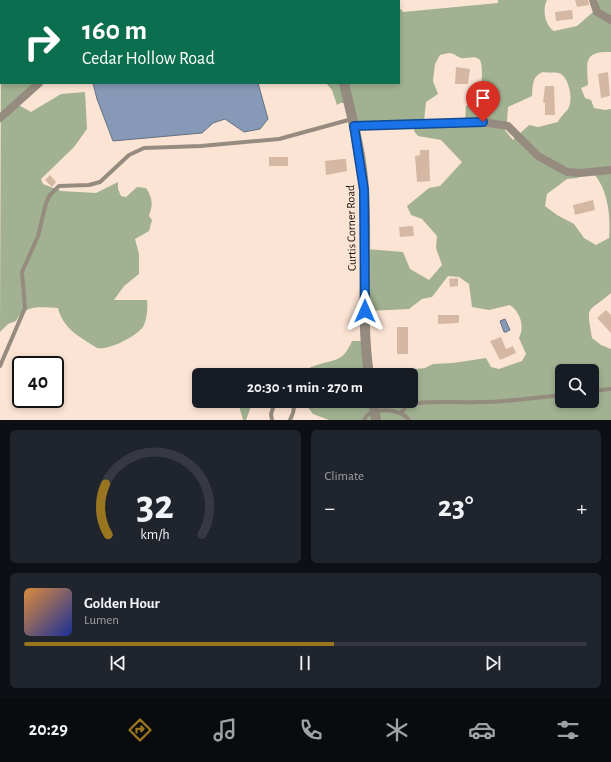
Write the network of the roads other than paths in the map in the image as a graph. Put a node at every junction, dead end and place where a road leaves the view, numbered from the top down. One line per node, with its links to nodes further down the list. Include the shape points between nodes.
1 (593, 0): 2 (street, via 597,12)
2 (611, 20)
3 (38, 84): 5 (street)
4 (344, 84): 6 (street, Curtis Corner Road)
5 (0, 118)
6 (354, 122): 7 (street, via 500,124 513,129 520,140 538,156 567,172); 8 (lane, via 279,139 144,148 129,155 100,182 59,186 46,203 38,236 24,266 22,280 25,308); 9 (street, Curtis Corner Road, via 364,190)
7 (611, 170)
8 (0, 366)
9 (368, 368)
10 (611, 389): 11 (lane)
11 (599, 390)
12 (555, 396): 15 (lane, via 514,401 426,401 408,404)
13 (273, 408): 17 (lane)
14 (294, 408): 18 (lane)
15 (401, 413): 16 (lane); 20 (lane)
16 (375, 416): 19 (lane, via 366,416)
17 (272, 420)
18 (290, 420)
19 (364, 420)
20 (408, 420)

